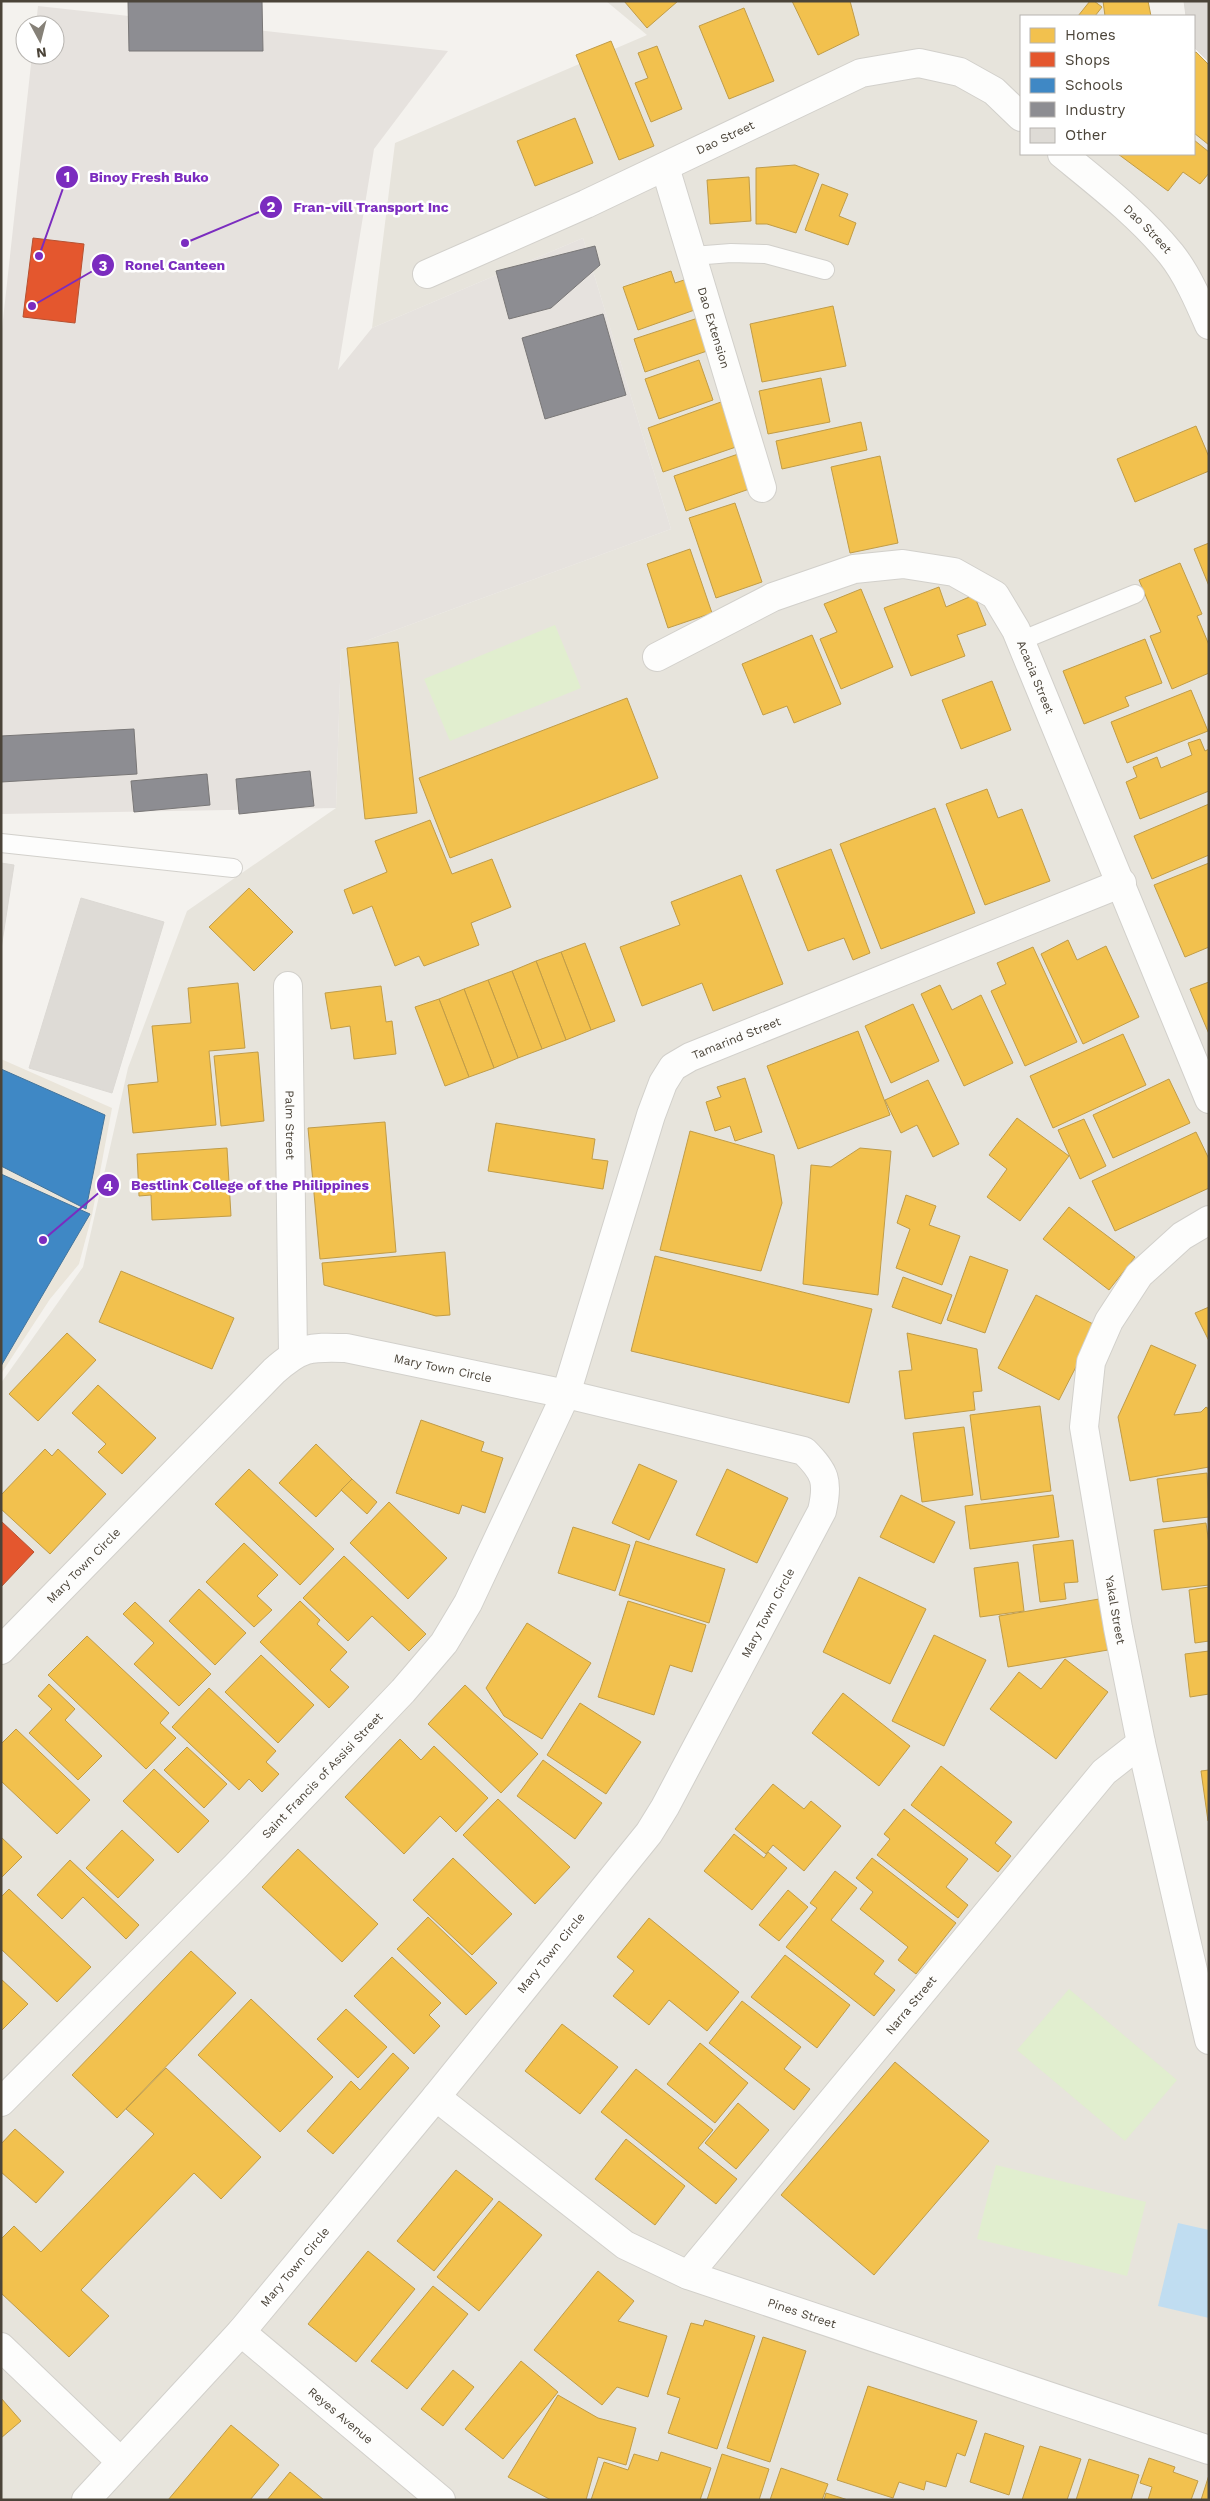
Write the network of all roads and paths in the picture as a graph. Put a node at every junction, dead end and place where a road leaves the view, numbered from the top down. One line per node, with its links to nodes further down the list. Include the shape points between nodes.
1 (1020, 116): 3 (street, Dao Street, via 994,91 960,72 919,63 861,72)
2 (1063, 155): 7 (street, Dao Street, via 1132,212 1172,256)
3 (664, 167): 4 (street, Dao Extension); 6 (street, Dao Street)
4 (692, 256): 5 (lane, via 766,254); 8 (street, Dao Extension)
5 (824, 270)
6 (427, 274)
7 (1209, 325)
8 (762, 488)
9 (1135, 594): 10 (lane)
10 (1020, 641): 11 (street, Acacia Street, via 995,595 954,572 903,564 854,569 773,596); 14 (street, Acacia Street)
11 (657, 656)
12 (1, 844): 13 (lane)
13 (233, 868)
14 (1122, 884): 16 (street, Acacia Street); 19 (street, Tamarind Street, via 734,1039 673,1067 662,1083 651,1115)
15 (288, 986): 18 (street, Palm Street)
16 (1209, 1100)
17 (1209, 1220): 21 (street, Yakal Street, via 1182,1236 1139,1275 1109,1321 1091,1362 1084,1427)
18 (293, 1354): 19 (street, Mary Town Circle, via 316,1348 346,1348); 20 (street, Mary Town Circle)
19 (566, 1394): 23 (street, Mary Town Circle, via 804,1452 821,1468 826,1493 822,1510 665,1807 644,1839); 24 (street, Saint Francis of Assisi Street, via 468,1603 444,1642 403,1691 235,1867)
20 (1, 1650)
21 (1142, 1743): 22 (street, Yakal Street); 25 (street, Narra Street, via 1104,1772)
22 (1209, 2040)
23 (436, 2097): 25 (street, Pines Street, via 625,2244); 26 (street, Mary Town Circle)
24 (1, 2102)
25 (688, 2275): 28 (street, Pines Street)
26 (241, 2332): 29 (street, Mary Town Circle); 31 (street, Reyes Avenue)
27 (1, 2347): 29 (street)
28 (1209, 2450)
29 (120, 2461): 30 (street, Mary Town Circle)
30 (86, 2500)
31 (441, 2500)

